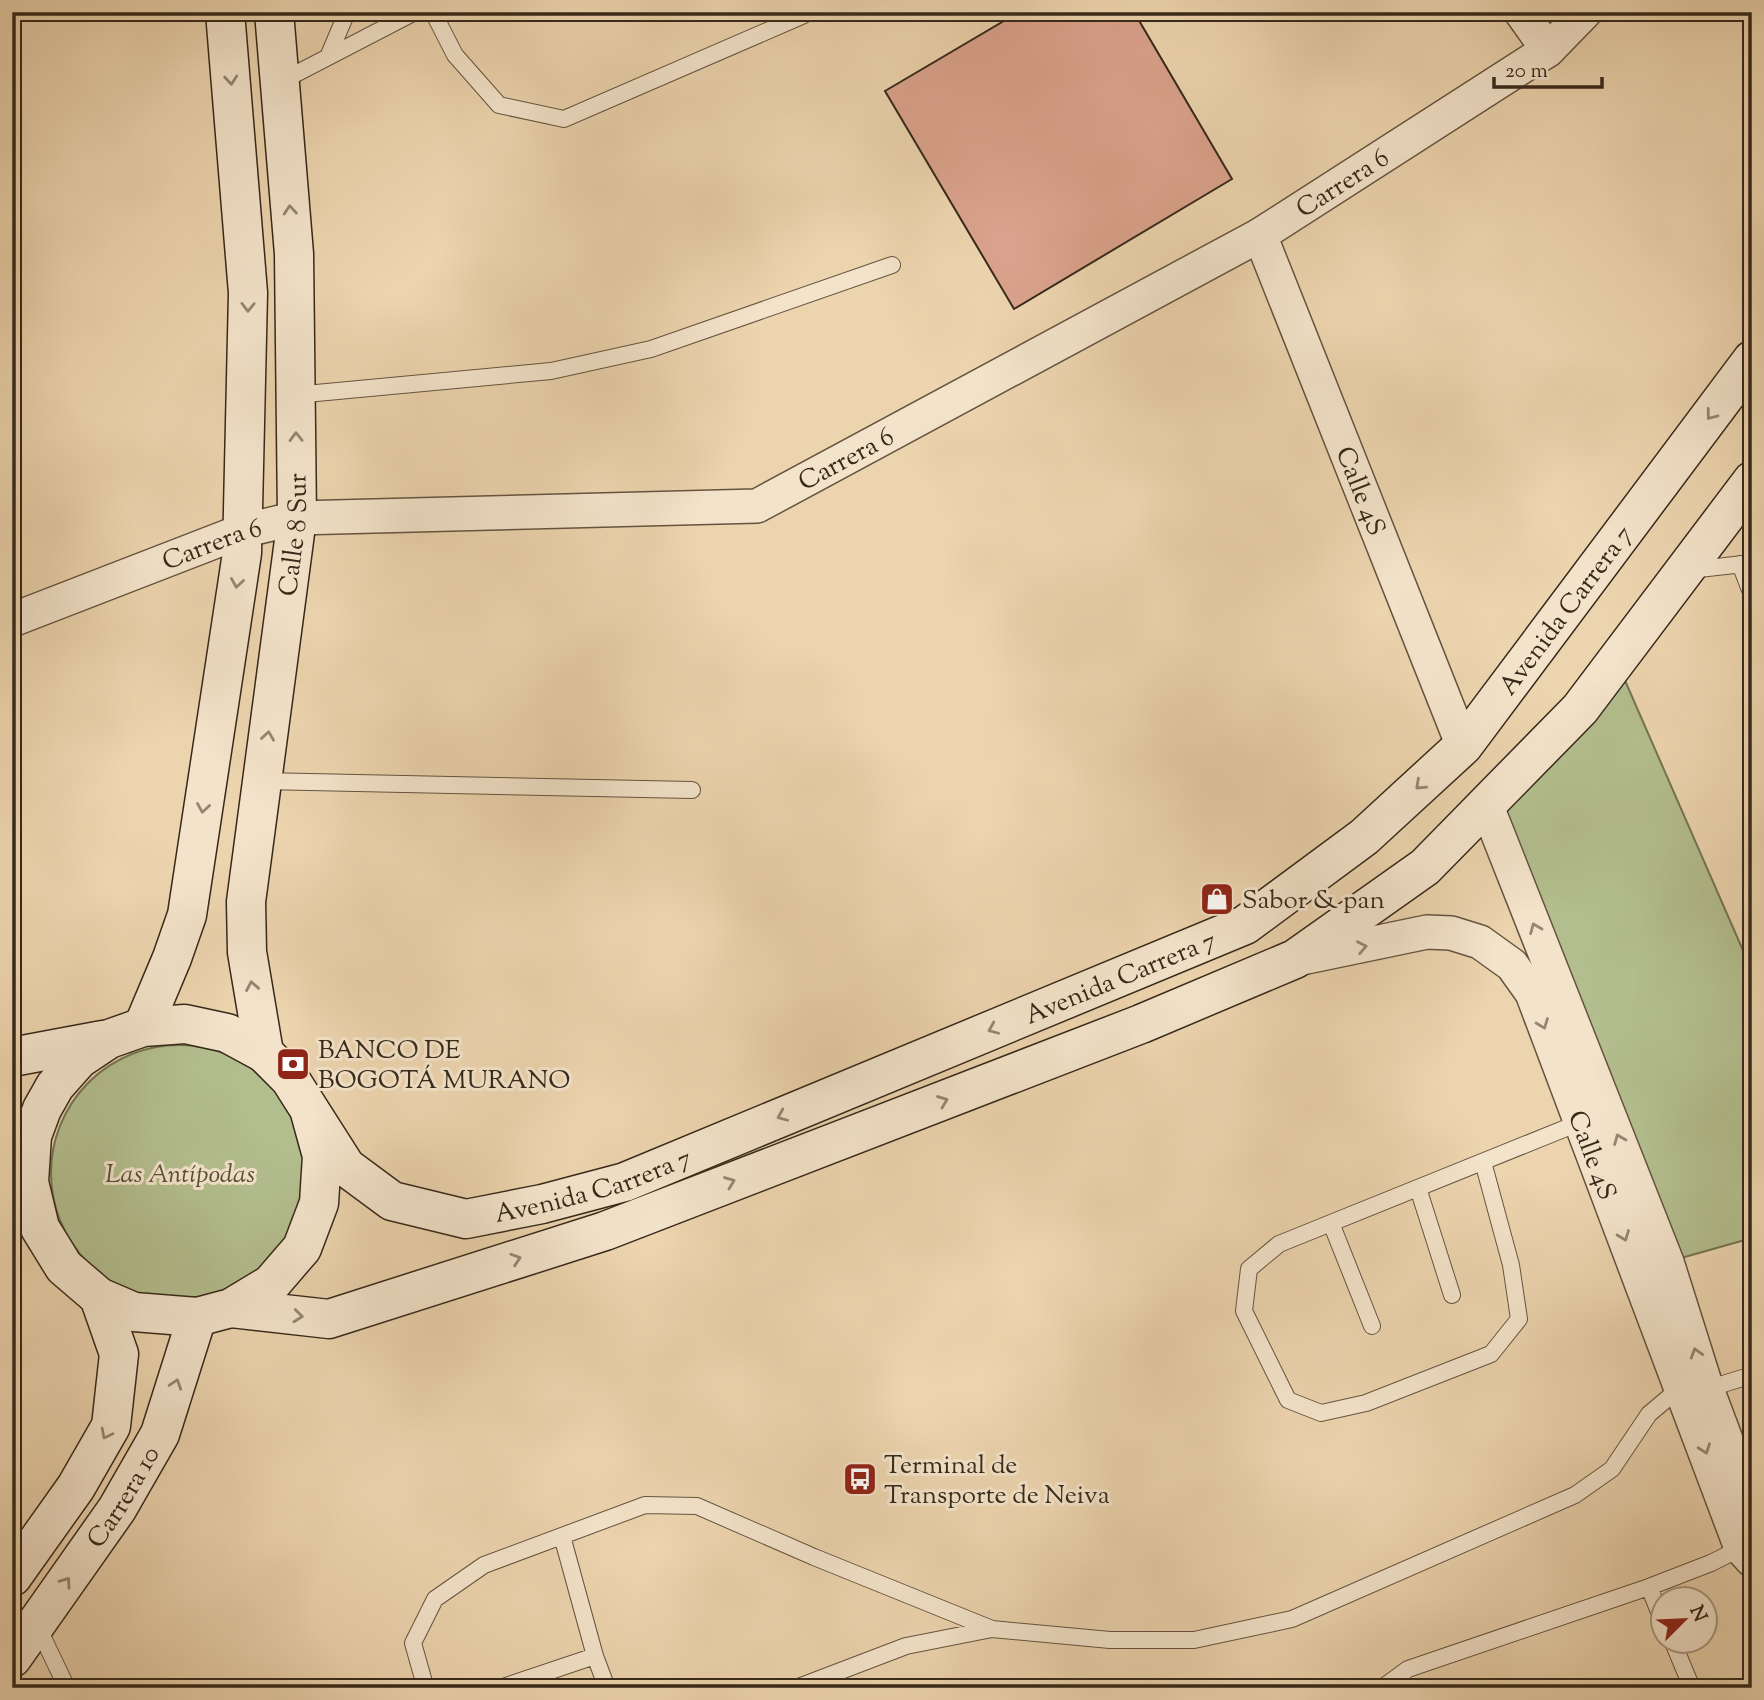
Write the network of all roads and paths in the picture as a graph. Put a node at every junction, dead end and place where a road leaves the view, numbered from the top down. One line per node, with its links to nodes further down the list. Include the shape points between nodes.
1 (225, 12): 18 (main road, Calle 8 Sur, one-way to 18, via 248,293)
2 (274, 12): 11 (main road, Calle 8 Sur)
3 (347, 12): 10 (lane)
4 (415, 12): 10 (lane)
5 (433, 12): 8 (lane, via 455,55 499,105 564,119)
6 (1521, 12): 9 (street)
7 (1585, 12): 9 (street, Carrera 6)
8 (804, 15)
9 (1548, 50): 12 (street, Carrera 6)
10 (328, 57): 11 (lane)
11 (280, 82): 15 (main road, Calle 8 Sur, one-way to 11, via 294,254)
12 (1261, 235): 17 (street, Carrera 6, via 757,506); 23 (street, Calle 4S)
13 (892, 265): 15 (lane, via 651,349 551,371)
14 (1752, 360): 23 (main road, Avenida Carrera 7, one-way to 23)
15 (295, 395): 17 (main road, Calle 8 Sur, one-way to 15)
16 (1752, 481): 20 (main road, Avenida Carrera 7)
17 (297, 518): 18 (street, Carrera 6); 24 (main road, Calle 8 Sur, one-way to 17)
18 (242, 531): 22 (street, Carrera 6); 28 (main road, Calle 8 Sur, one-way to 28, via 187,915 172,958)
19 (1746, 564): 20 (lane); 21 (lane)
20 (1684, 570): 26 (main road, Avenida Carrera 7, via 1580,709)
21 (1752, 595)
22 (12, 620)
23 (1463, 746): 31 (main road, Avenida Carrera 7, one-way to 31, via 1364,836 1245,925 625,1182 466,1219 392,1201 346,1167)
24 (262, 781): 25 (lane); 29 (main road, Calle 8 Sur, one-way to 24, via 247,952 246,902)
25 (692, 790)
26 (1486, 804): 27 (main road, Avenida Carrera 7, via 1424,867); 42 (street, Calle 4S, one-way to 26, via 1667,1262)
27 (1295, 959): 32 (street, Calle 4S, one-way to 32, via 1427,932 1480,942 1512,965 1532,993); 39 (main road, Avenida Carrera 7, one-way to 27, via 329,1320 605,1231 1141,1024)
28 (126, 1033): 29 (main road, Avenida Carrera 7, via 185,1024 227,1033); 30 (main road); 33 (main road, via 79,1059)
29 (264, 1053): 31 (main road, Avenida Carrera 7, via 290,1079)
30 (12, 1056)
31 (309, 1109): 39 (main road, via 322,1156 319,1203 302,1248 271,1284)
32 (1581, 1122): 34 (lane); 42 (street, Calle 4S, one-way to 42)
33 (22, 1130): 38 (main road, via 40,1228 64,1267)
34 (1483, 1161): 35 (lane); 36 (lane, via 1511,1265 1519,1319 1491,1354 1366,1403 1321,1413 1288,1399 1244,1311 1249,1269 1279,1244)
35 (1418, 1188): 36 (lane); 37 (lane)
36 (1331, 1223): 40 (lane)
37 (1452, 1295)
38 (99, 1297): 39 (main road, Avenida Carrera 7, via 134,1312); 46 (main road, Carrera 10, one-way to 46, via 119,1353 111,1426 76,1487)
39 (214, 1313): 49 (main road, Carrera 10, one-way to 39, via 117,1510 160,1434)
40 (1372, 1326)
41 (1752, 1375): 42 (lane)
42 (1695, 1390): 43 (street, Calle 4S); 45 (street, Calle 4S, one-way to 45); 50 (lane, via 1668,1398 1649,1413 1612,1469 1575,1495 1292,1619 1194,1640 1110,1640)
43 (1752, 1509)
44 (562, 1535): 50 (lane, via 645,1505 697,1506); 52 (lane); 55 (lane, via 484,1565 435,1599 414,1643 424,1682)
45 (1746, 1554): 47 (lane)
46 (12, 1577)
47 (1657, 1584)
48 (1648, 1587): 59 (lane, via 1408,1669)
49 (37, 1625): 53 (main road, Carrera 10); 54 (lane)
50 (992, 1629): 58 (lane, via 906,1646)
51 (1678, 1654): 60 (lane)
52 (595, 1656): 56 (lane); 57 (lane)
53 (12, 1658)
54 (67, 1688)
55 (430, 1688)
56 (500, 1688)
57 (607, 1688)
58 (796, 1688)
59 (1381, 1688)
60 (1692, 1688)

